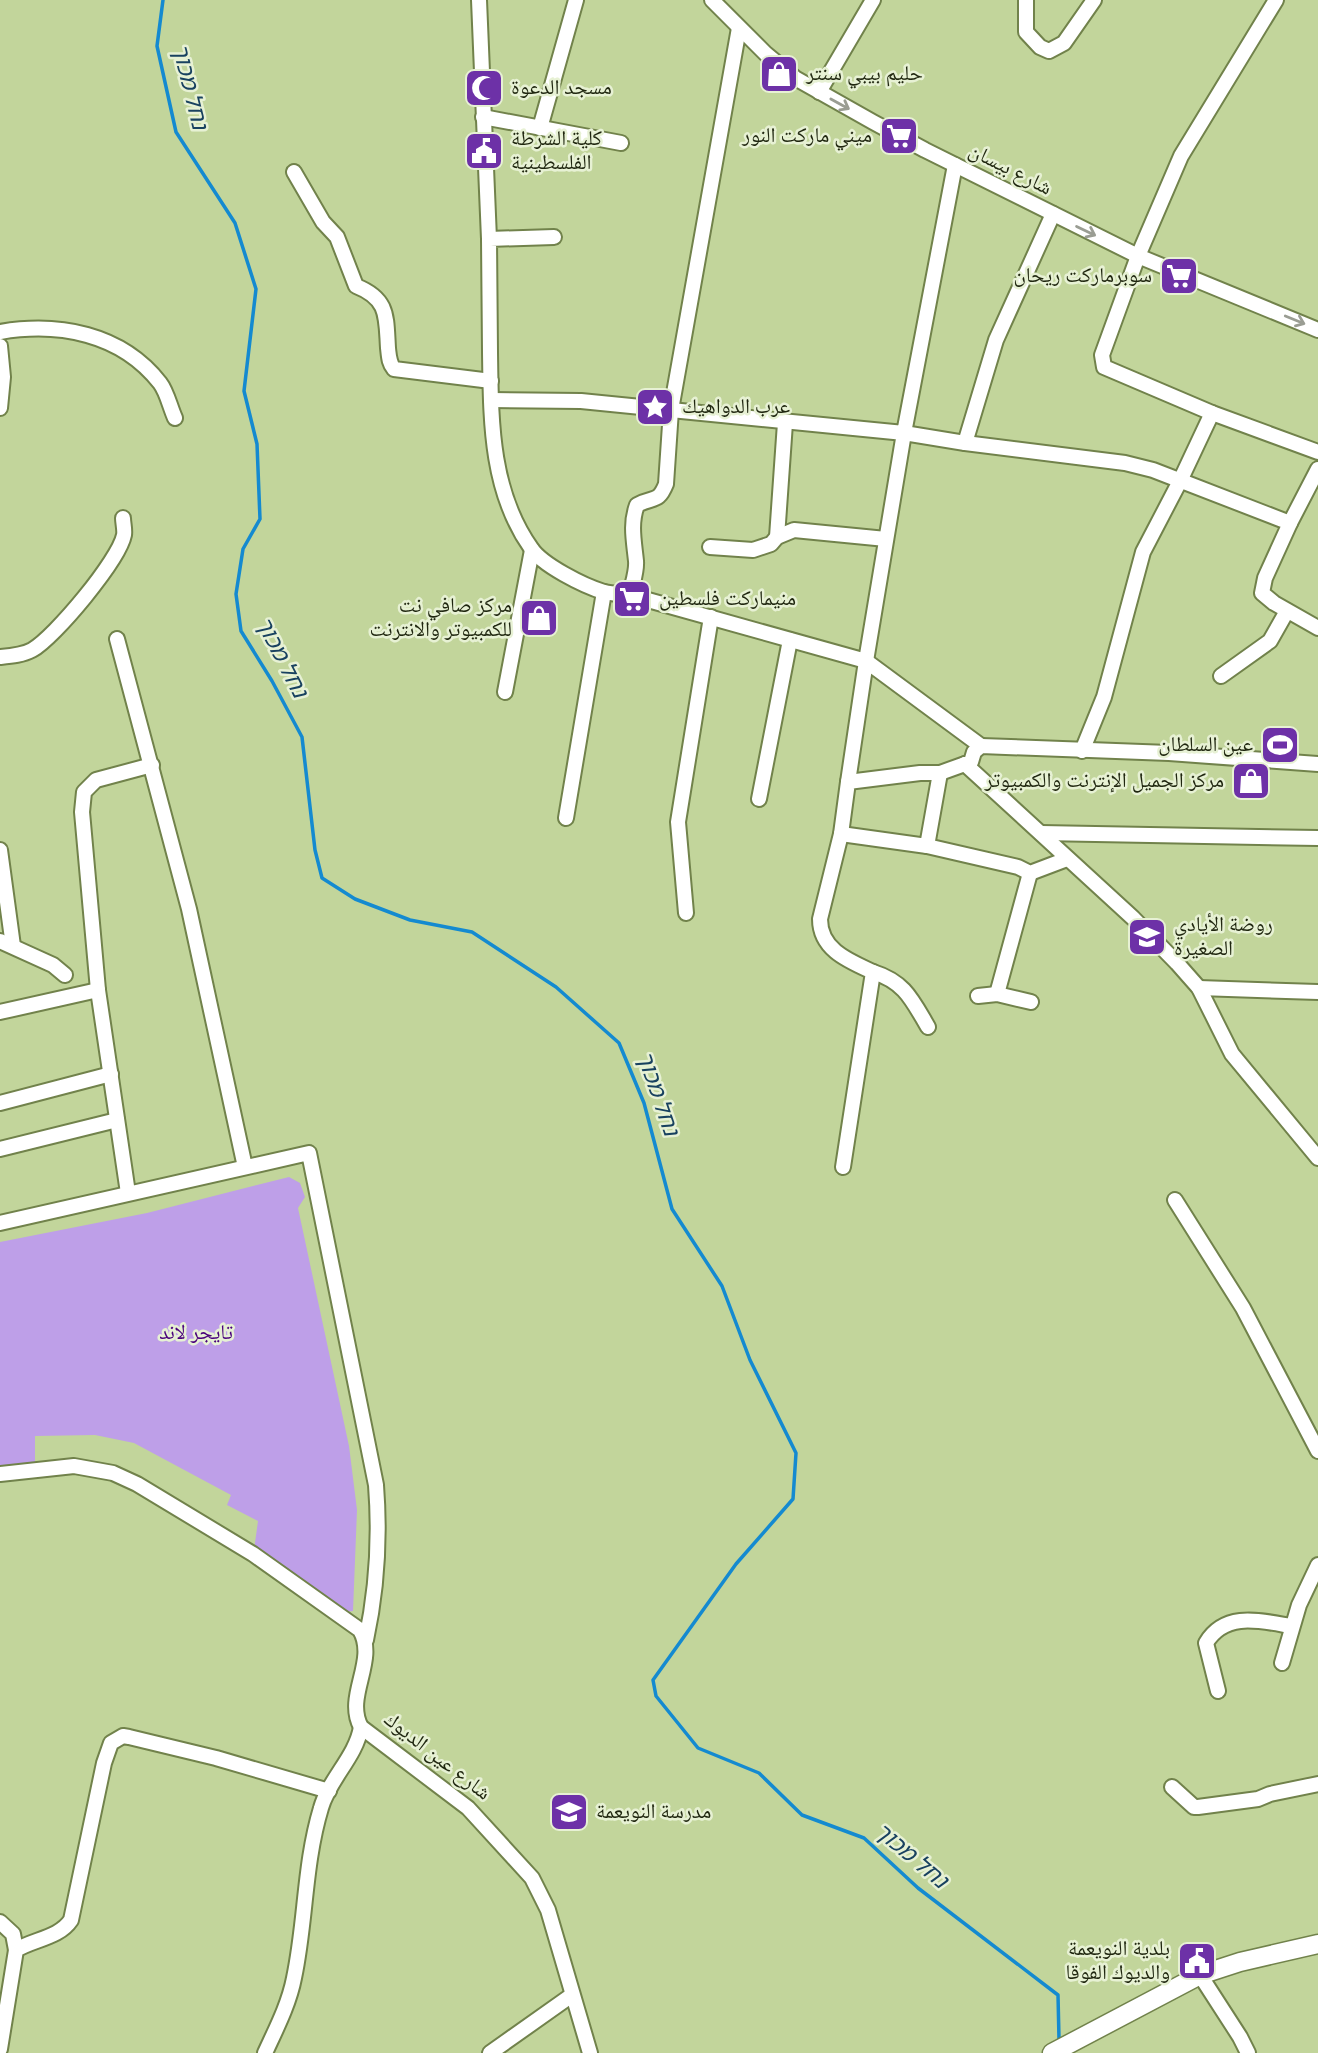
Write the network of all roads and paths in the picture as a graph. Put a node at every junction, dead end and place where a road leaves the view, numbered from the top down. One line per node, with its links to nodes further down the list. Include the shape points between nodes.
1 (479, 0): 10 (street)
2 (576, 0): 11 (street)
3 (712, 0): 8 (street, شارع بيسان)
4 (873, 0): 9 (street)
5 (1026, 0): 6 (street, via 1026,32 1049,51 1064,43)
6 (1094, 0)
7 (1276, 0): 18 (street, via 1181,156)
8 (739, 28): 9 (street, شارع بيسان, via 795,78); 25 (street)
9 (818, 92): 13 (street, شارع بيسان, one-way to 13)
10 (483, 117): 11 (street); 17 (street)
11 (540, 128): 12 (street)
12 (621, 143)
13 (956, 165): 15 (street, شارع بيسان); 29 (street)
14 (294, 172): 22 (street, via 337,237 356,286 370,291 383,306 394,369)
15 (1053, 214): 18 (street, شارع بيسان, one-way to 18); 30 (street, via 996,340)
16 (554, 237): 17 (street)
17 (489, 239): 22 (street)
18 (1138, 256): 19 (street, شارع بيسان, one-way to 19); 26 (street, via 1102,363)
19 (1318, 330)
20 (0, 332): 27 (street, via 57,328 93,337 132,358 161,384)
21 (0, 346): 24 (street)
22 (491, 382): 23 (street)
23 (491, 400): 25 (street, via 582,401); 39 (street, via 501,486)
24 (0, 408)
25 (671, 410): 28 (street); 41 (street, via 666,484 662,495 637,505 635,512 636,568)
26 (1212, 413): 31 (street); 33 (street)
27 (175, 418)
28 (785, 423): 29 (street); 36 (street)
29 (904, 433): 30 (street); 37 (street)
30 (965, 443): 33 (street, via 1103,459)
31 (1318, 452)
32 (1318, 470): 35 (street)
33 (1180, 481): 35 (street); 52 (street, via 1143,552 1104,697)
34 (123, 518): 47 (street, via 120,545 72,612 32,650)
35 (1290, 523): 42 (street, via 1262,593)
36 (777, 537): 37 (street, via 794,530); 38 (street, via 754,550)
37 (886, 539): 48 (street)
38 (710, 547)
39 (532, 551): 40 (street, via 561,572); 50 (street)
40 (604, 592): 41 (street); 59 (street)
41 (630, 595): 43 (street)
42 (1287, 611): 44 (street); 49 (street, via 1270,641)
43 (711, 617): 46 (street); 67 (street, via 678,822)
44 (1318, 628)
45 (117, 639): 55 (street)
46 (790, 640): 48 (street); 58 (street)
47 (0, 657)
48 (866, 662): 51 (street); 57 (street)
49 (1221, 676)
50 (505, 692)
51 (981, 746): 52 (street); 53 (street)
52 (1082, 751): 54 (street, via 1169,752)
53 (965, 764): 56 (street); 60 (street)
54 (1318, 764)
55 (152, 765): 72 (street, via 96,780 84,792 83,843); 84 (street, via 189,909)
56 (940, 773): 57 (street); 63 (street)
57 (848, 782): 61 (street)
58 (760, 799)
59 (566, 818)
60 (1041, 833): 62 (street); 65 (street)
61 (841, 834): 63 (street); 69 (street, via 820,930 831,948)
62 (1318, 838)
63 (928, 846): 66 (street)
64 (0, 850): 68 (street)
65 (1067, 859): 66 (street); 71 (street, via 1152,937)
66 (1030, 873): 74 (street)
67 (686, 913)
68 (7, 943): 70 (street)
69 (873, 972): 78 (street, via 900,985); 85 (street)
70 (65, 975)
71 (1199, 988): 73 (street); 83 (street, via 1232,1054)
72 (98, 990): 77 (street); 79 (street)
73 (1318, 992)
74 (997, 995): 75 (street); 76 (street)
75 (978, 996)
76 (1031, 1002)
77 (0, 1012)
78 (928, 1027)
79 (111, 1074): 80 (street); 81 (street)
80 (0, 1102)
81 (117, 1120): 82 (street); 86 (street)
82 (0, 1149)
83 (1318, 1158)
84 (245, 1167): 86 (street); 94 (street, شارع عين الديوك, via 309,1153 376,1485 379,1530)
85 (843, 1167)
86 (128, 1193): 88 (street)
87 (1175, 1200): 89 (street)
88 (0, 1223)
89 (1311, 1427): 90 (street)
90 (1318, 1451)
91 (0, 1474): 94 (street, via 74,1466 106,1471 137,1484 291,1579 352,1622)
92 (1318, 1565): 93 (street)
93 (1291, 1626): 95 (street); 96 (street, via 1244,1620 1216,1631 1206,1643)
94 (366, 1640): 97 (street, شارع عين الديوك, via 356,1713)
95 (1282, 1663)
96 (1218, 1691)
97 (360, 1727): 100 (street, via 355,1746); 105 (street, شارع عين الديوك, via 468,1808 521,1864 548,1910)
98 (1318, 1784): 99 (street, via 1198,1807)
99 (1172, 1787)
100 (329, 1791): 103 (street, via 154,1743 116,1739 104,1763 71,1920 60,1931); 108 (street, via 309,1865 294,1982)
101 (0, 1922): 103 (street, via 13,1934)
102 (1318, 1944): 104 (main road)
103 (16, 1950): 106 (street)
104 (1200, 1975): 107 (main road); 111 (street)
105 (572, 1995): 109 (street); 110 (street, شارع عين الديوك)
106 (0, 2049)
107 (1057, 2050)
108 (265, 2053)
109 (491, 2053)
110 (590, 2053)
111 (1248, 2053)

